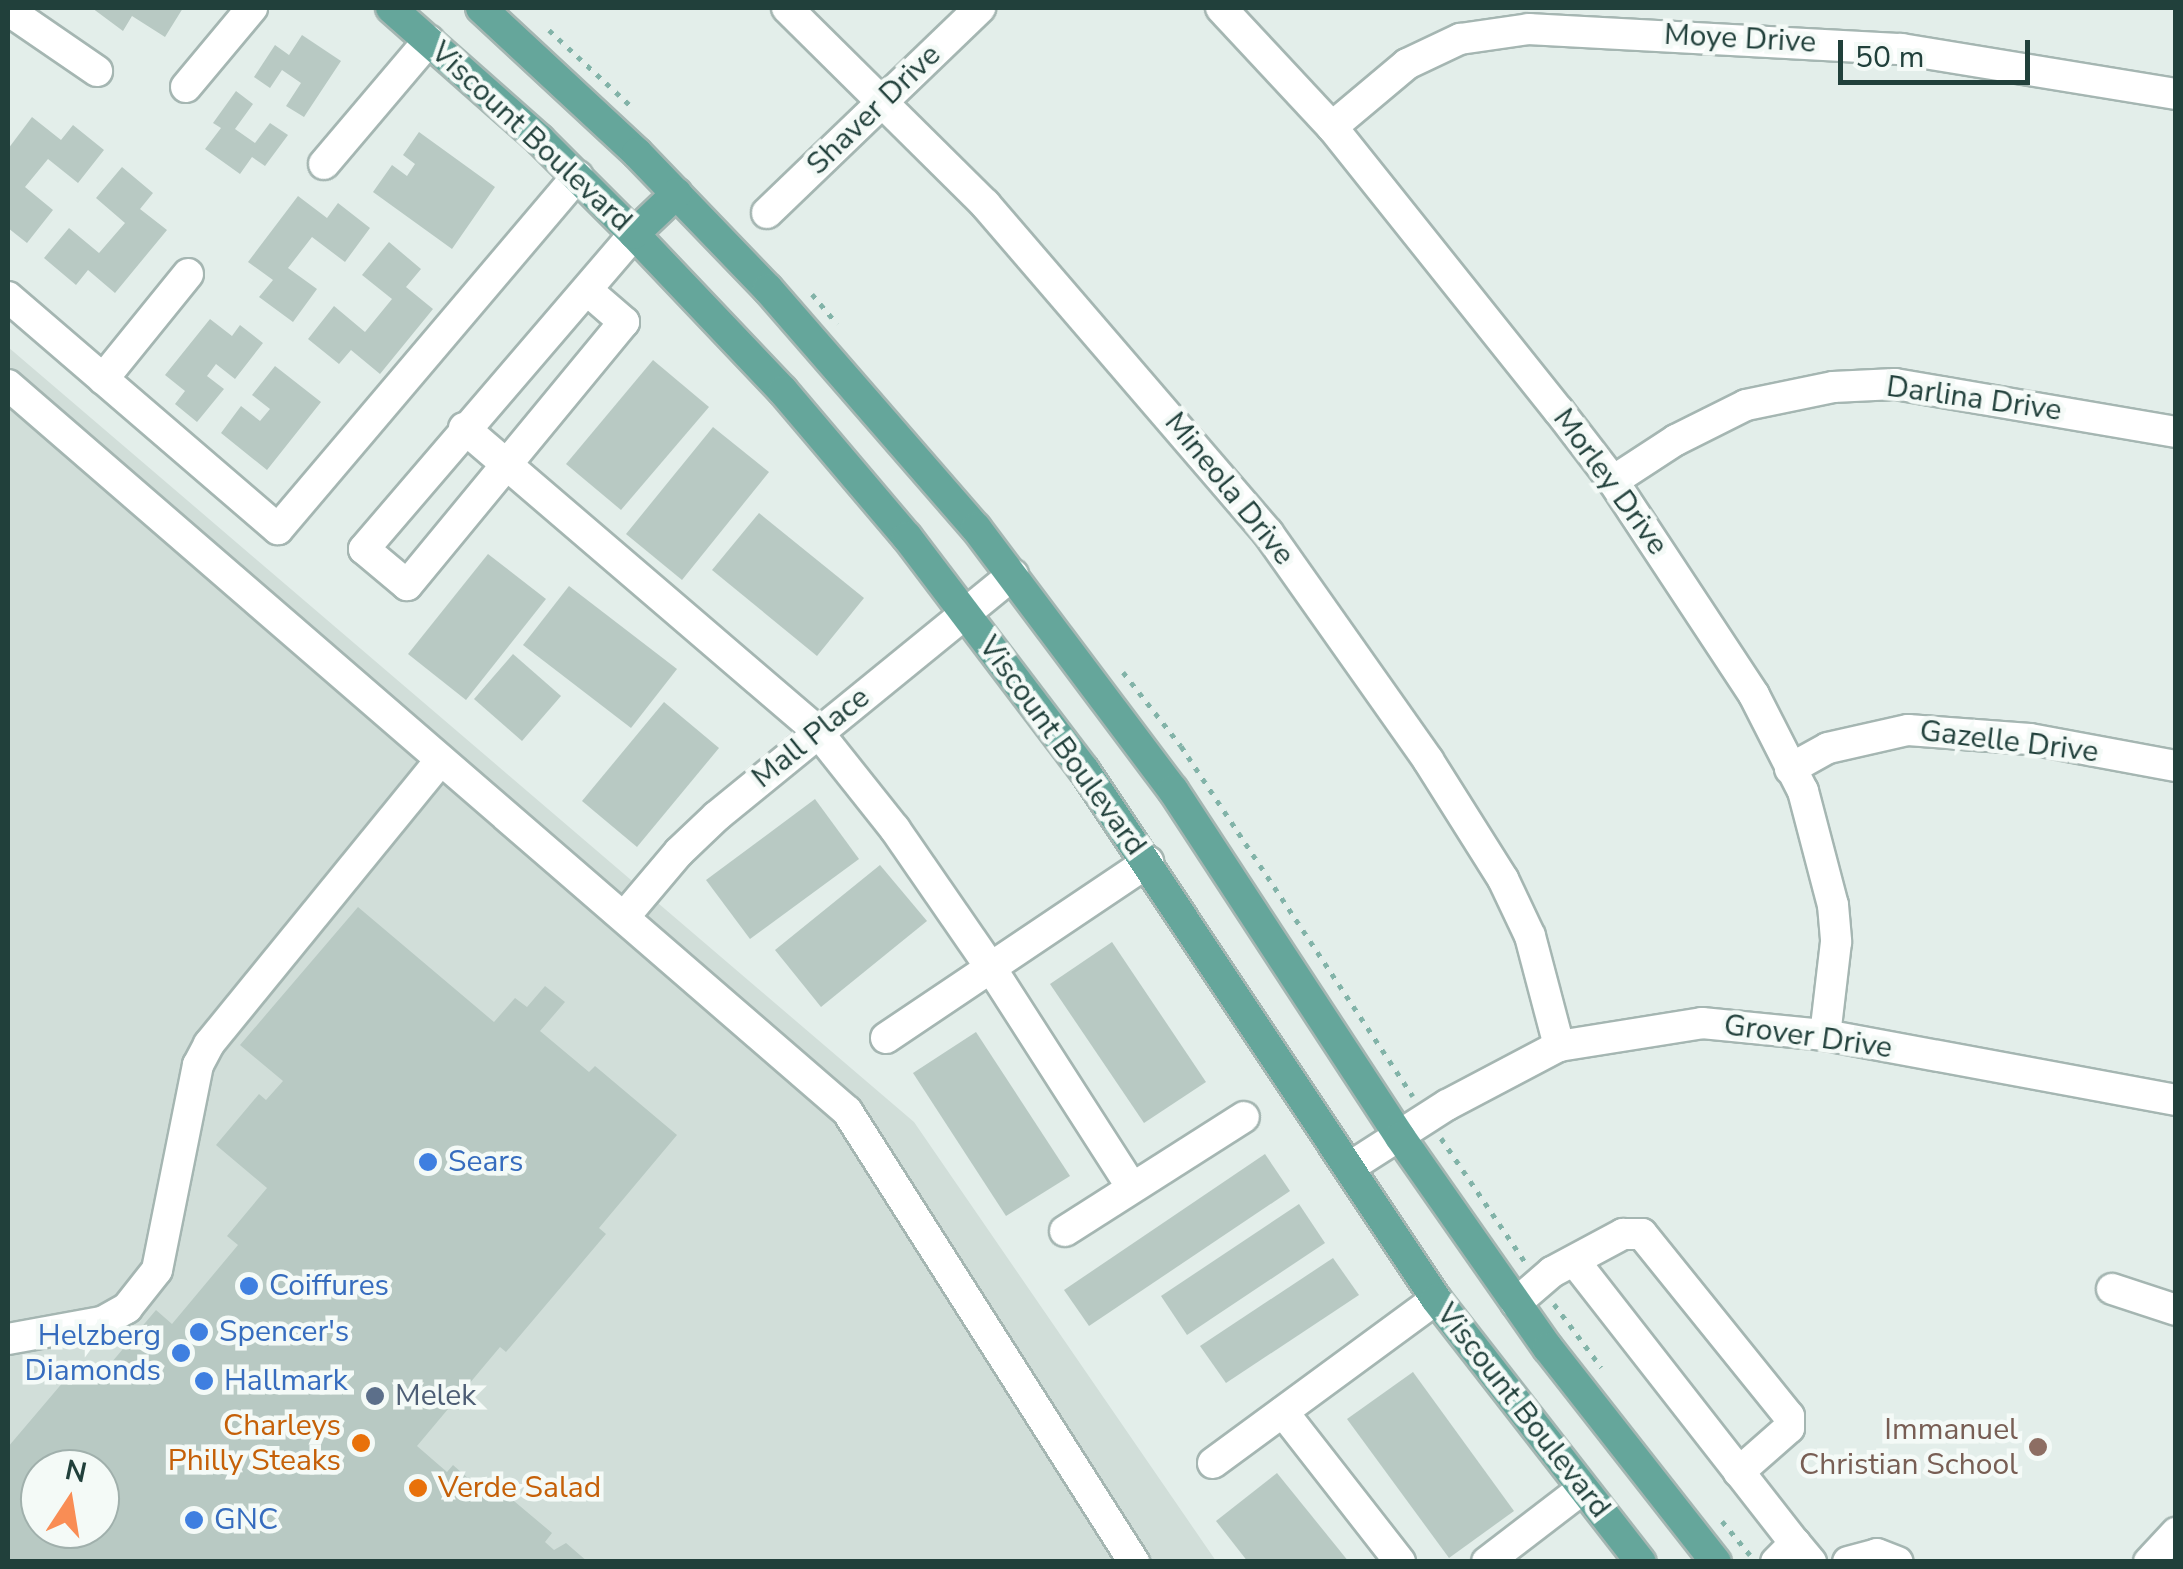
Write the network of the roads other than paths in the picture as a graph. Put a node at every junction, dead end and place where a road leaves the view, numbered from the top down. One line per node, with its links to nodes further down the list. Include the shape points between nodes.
1 (252, 8): 10 (street)
2 (392, 8): 8 (main road, Viscount Boulevard)
3 (481, 8): 16 (main road, Viscount Boulevard)
4 (787, 8): 12 (street, Mineola Drive)
5 (980, 8): 12 (street, Shaver Drive)
6 (1221, 8): 13 (street, Morley Drive)
7 (8, 10): 9 (street)
8 (429, 40): 14 (street); 15 (main road, Viscount Boulevard)
9 (98, 72)
10 (186, 87)
11 (2176, 94): 13 (street, Moye Drive, via 1901,49 1529,29 1460,39 1407,64)
12 (885, 100): 17 (street, Shaver Drive); 39 (street, Mineola Drive, via 1060,288 1279,548 1503,879 1530,936)
13 (1332, 127): 27 (street, Morley Drive)
14 (324, 164)
15 (577, 176): 18 (main road, Viscount Boulevard); 22 (street, via 278,529)
16 (677, 193): 18 (main road); 28 (main road, Viscount Boulevard, via 820,344)
17 (767, 213)
18 (634, 234): 20 (street); 29 (main road, Viscount Boulevard, via 783,391)
19 (188, 274): 22 (street)
20 (587, 290): 24 (street); 26 (street, via 624,322)
21 (8, 298): 22 (street)
22 (103, 379)
23 (8, 386): 31 (street)
24 (464, 428): 26 (street); 26 (street, via 364,550 408,585)
25 (2176, 432): 27 (street, Darlina Drive, via 1894,384 1832,388 1746,405)
26 (506, 464): 30 (street)
27 (1613, 481): 33 (street, Morley Drive, via 1754,694)
28 (1013, 575): 29 (street, Mall Place); 42 (main road, Viscount Boulevard, via 1174,790)
29 (965, 615): 30 (street, Mall Place); 34 (main road, Viscount Boulevard)
30 (817, 731): 35 (street, Mall Place, via 678,852); 36 (street)
31 (439, 762): 35 (street); 51 (street, via 203,1055 157,1270 127,1308 102,1322)
32 (2176, 766): 33 (street, Gazelle Drive, via 2030,739 1908,730 1841,743)
33 (1790, 769): 37 (street, Morley Drive, via 1803,792 1833,906)
34 (1148, 862): 36 (street); 43 (main road, Viscount Boulevard)
35 (624, 917): 58 (street, via 848,1112)
36 (991, 968): 38 (street); 44 (street)
37 (1826, 1035): 39 (street, Grover Drive, via 1702,1023); 40 (street, Grover Drive)
38 (886, 1038)
39 (1559, 1046): 42 (street, Grover Drive)
40 (2176, 1100)
41 (1244, 1117): 44 (street)
42 (1400, 1137): 43 (street, Grover Drive); 49 (main road, Viscount Boulevard)
43 (1350, 1167): 48 (main road, Viscount Boulevard)
44 (1132, 1188): 45 (street)
45 (1065, 1231)
46 (1576, 1263): 49 (street, via 1552,1272); 54 (street); 54 (street, via 1623,1234 1642,1234 1789,1416 1790,1428)
47 (2112, 1290): 50 (street)
48 (1436, 1299): 52 (street); 55 (main road, Viscount Boulevard)
49 (1516, 1303): 62 (main road, Viscount Boulevard)
50 (2176, 1310)
51 (8, 1339)
52 (1283, 1412): 53 (street); 59 (street)
53 (1213, 1463)
54 (1739, 1472): 57 (street)
55 (1582, 1489): 60 (street); 61 (main road, Viscount Boulevard)
56 (2176, 1533): 65 (street)
57 (1794, 1555)
58 (1134, 1562)
59 (1400, 1562)
60 (1487, 1562)
61 (1641, 1562)
62 (1716, 1562)
63 (1848, 1562): 64 (street, via 1878,1554)
64 (1898, 1562)
65 (2149, 1562)

